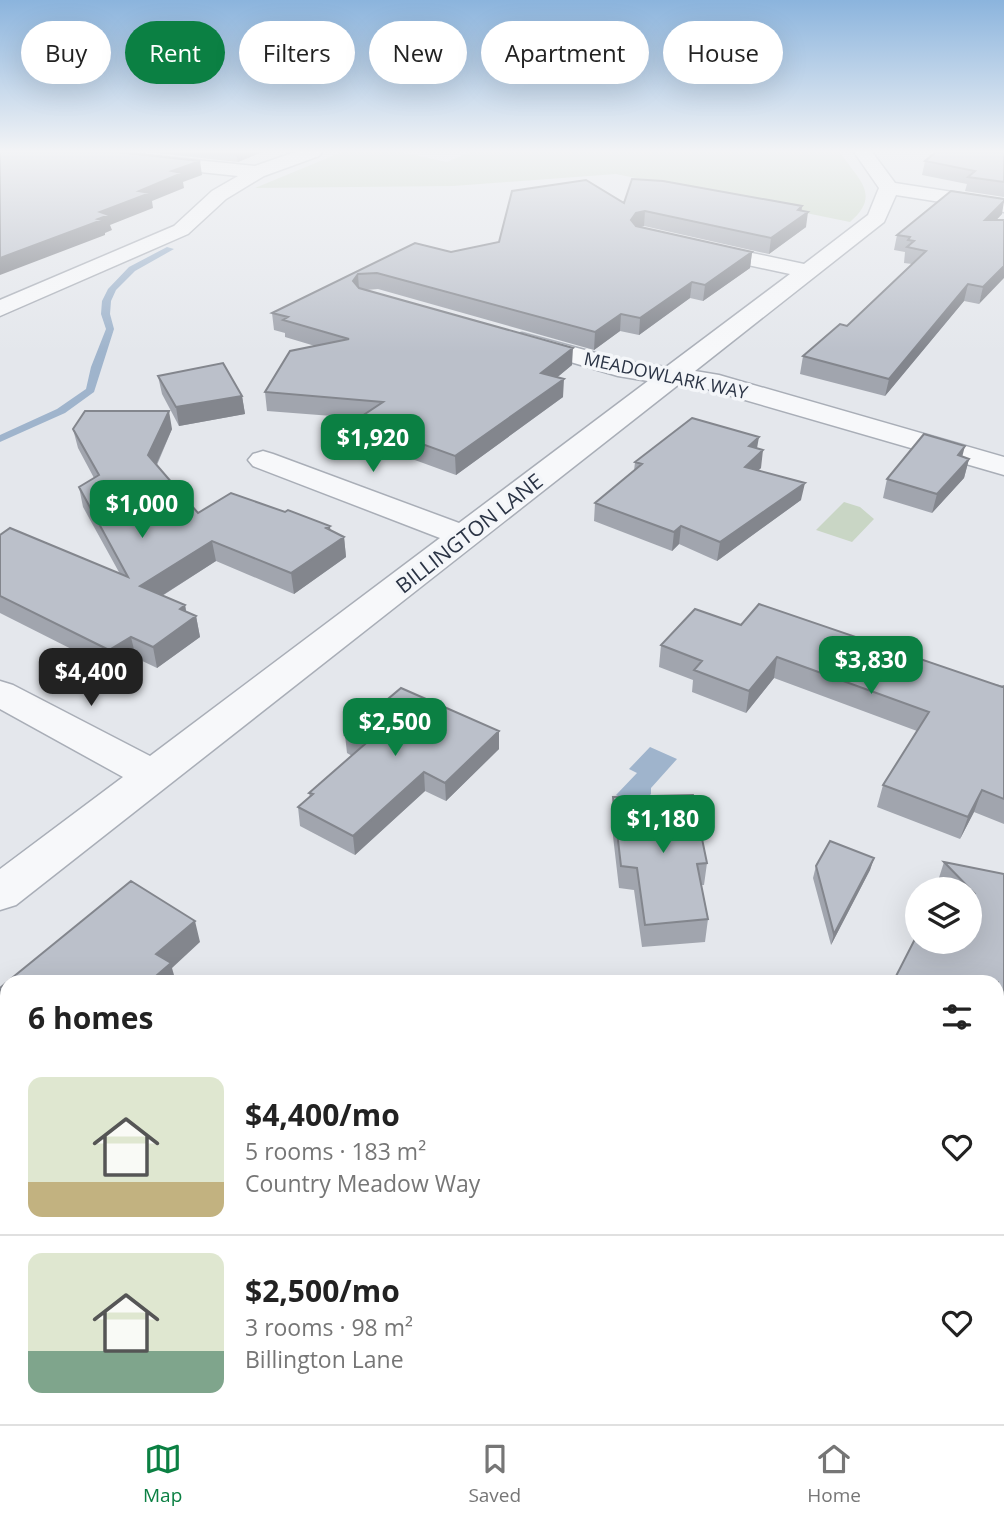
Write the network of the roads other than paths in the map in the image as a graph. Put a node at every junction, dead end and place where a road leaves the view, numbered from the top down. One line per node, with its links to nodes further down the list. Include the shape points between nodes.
1 (194, 218): 5 (street, via 181,230)
2 (876, 218): 4 (street, BILLINGTON LANE)
3 (684, 244): 4 (street)
4 (807, 271): 7 (street, BILLINGTON LANE)
5 (0, 309)
6 (498, 333): 7 (street, MEADOWLARK WAY, via 627,370)
7 (670, 377): 9 (street, MEADOWLARK WAY, via 710,382); 10 (street, BILLINGTON LANE)
8 (263, 460): 10 (street)
9 (1004, 466)
10 (465, 536): 12 (street, BILLINGTON LANE)
11 (0, 693): 12 (street)
12 (154, 776): 13 (street, BILLINGTON LANE)
13 (0, 893)

